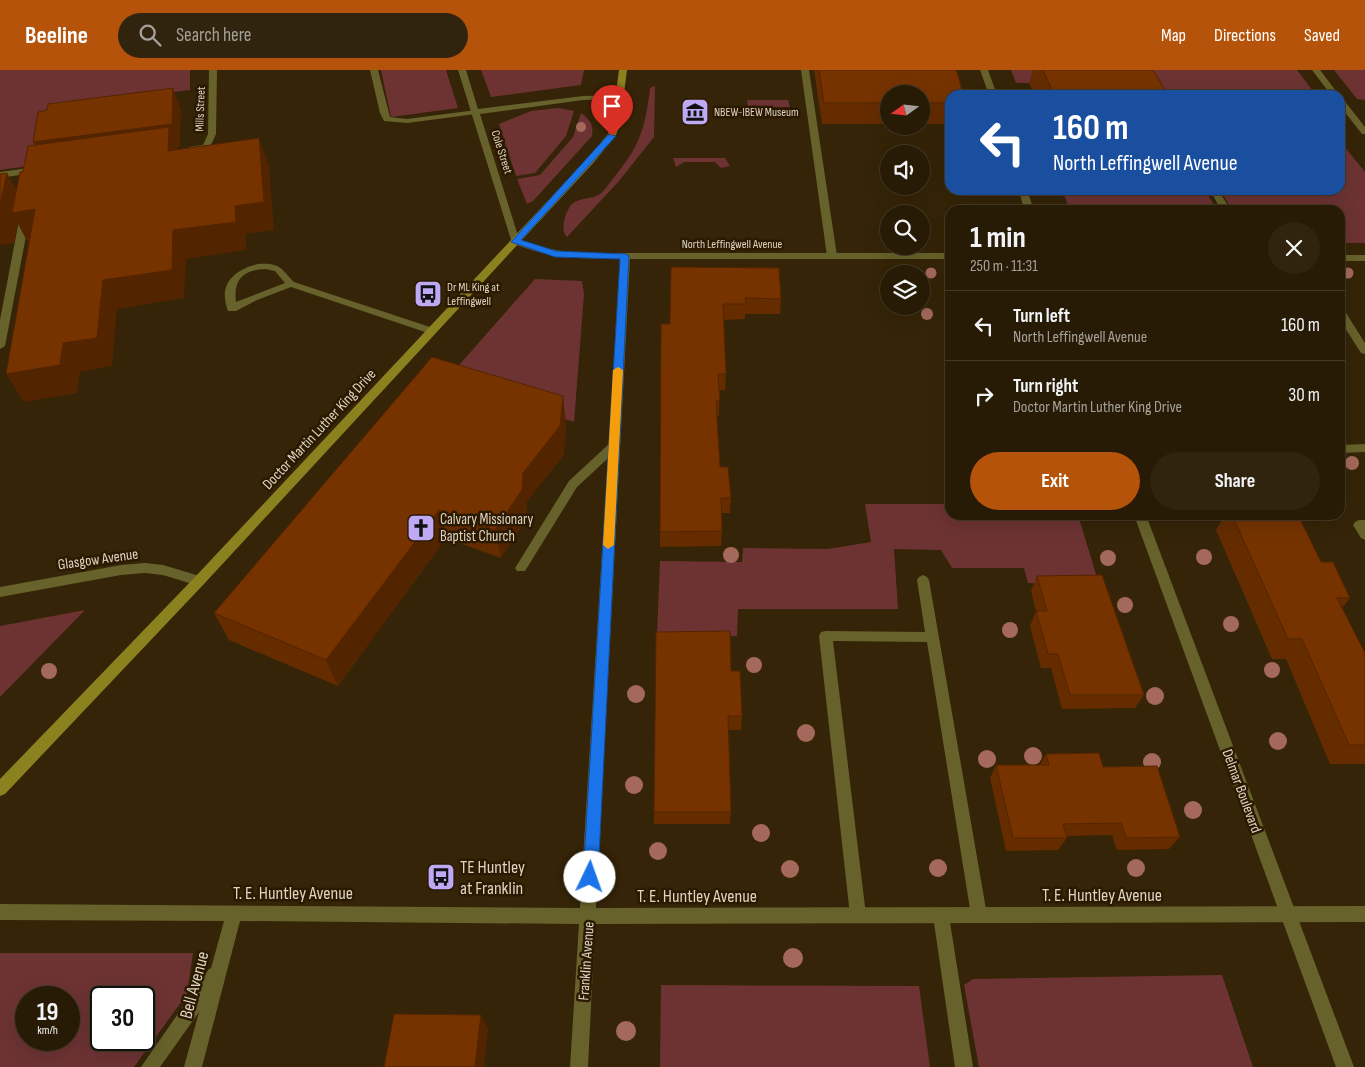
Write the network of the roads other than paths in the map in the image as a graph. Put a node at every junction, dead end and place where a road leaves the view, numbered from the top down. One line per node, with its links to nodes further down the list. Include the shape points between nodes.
1 (213, 70): 14 (street, Mills Street, via 212,134 206,147)
2 (374, 70): 12 (street, via 387,119 407,121)
3 (462, 70): 12 (street, Cole Street)
4 (623, 70): 10 (main road, Doctor Martin Luther King Drive)
5 (804, 70): 20 (street)
6 (984, 70): 8 (street)
7 (1316, 70): 9 (street)
8 (991, 90)
9 (1331, 90)
10 (621, 97): 12 (street, via 583,98); 18 (main road, Doctor Martin Luther King Drive, via 612,136)
11 (1345, 107): 13 (street)
12 (476, 112): 18 (street, Cole Street)
13 (1365, 132)
14 (187, 150)
15 (37, 172): 16 (street)
16 (0, 175)
17 (27, 209): 27 (street)
18 (516, 242): 19 (street, North Leffingwell Avenue, via 555,254); 26 (main road, Doctor Martin Luther King Drive)
19 (625, 256): 20 (street, North Leffingwell Avenue); 29 (street, Franklin Avenue)
20 (832, 256): 21 (street, North Leffingwell Avenue)
21 (945, 256)
22 (1345, 258): 23 (street)
23 (1365, 258)
24 (291, 284): 24 (street, via 279,270 265,266 251,268 232,281 232,309 251,298); 26 (street)
25 (1345, 320): 28 (street)
26 (432, 331): 37 (main road, Doctor Martin Luther King Drive)
27 (0, 346)
28 (1365, 351)
29 (614, 446): 35 (street, via 573,484); 47 (street, Franklin Avenue)
30 (1345, 448): 31 (street)
31 (1365, 448)
32 (1142, 520): 46 (street, Delmar Boulevard)
33 (1365, 525): 34 (street, via 1359,525)
34 (1365, 535)
35 (521, 568)
36 (923, 580): 39 (street)
37 (199, 581): 38 (street, Glasgow Avenue, via 145,568); 40 (main road, Doctor Martin Luther King Drive)
38 (0, 592)
39 (932, 637): 44 (street, via 826,636); 45 (street)
40 (0, 789)
41 (0, 912): 42 (street, T. E. Huntley Avenue)
42 (234, 913): 47 (street, T. E. Huntley Avenue); 49 (street, Bell Avenue)
43 (1365, 914): 46 (street, T. E. Huntley Avenue)
44 (858, 915): 47 (street, T. E. Huntley Avenue); 48 (street, T. E. Huntley Avenue)
45 (979, 915): 46 (street, T. E. Huntley Avenue); 48 (street, T. E. Huntley Avenue)
46 (1288, 915): 54 (street, Delmar Boulevard)
47 (588, 916): 52 (street, Franklin Avenue)
48 (941, 916): 53 (street)
49 (218, 970): 50 (street); 51 (street, Bell Avenue)
50 (150, 1067)
51 (193, 1067)
52 (579, 1067)
53 (964, 1067)
54 (1344, 1067)

